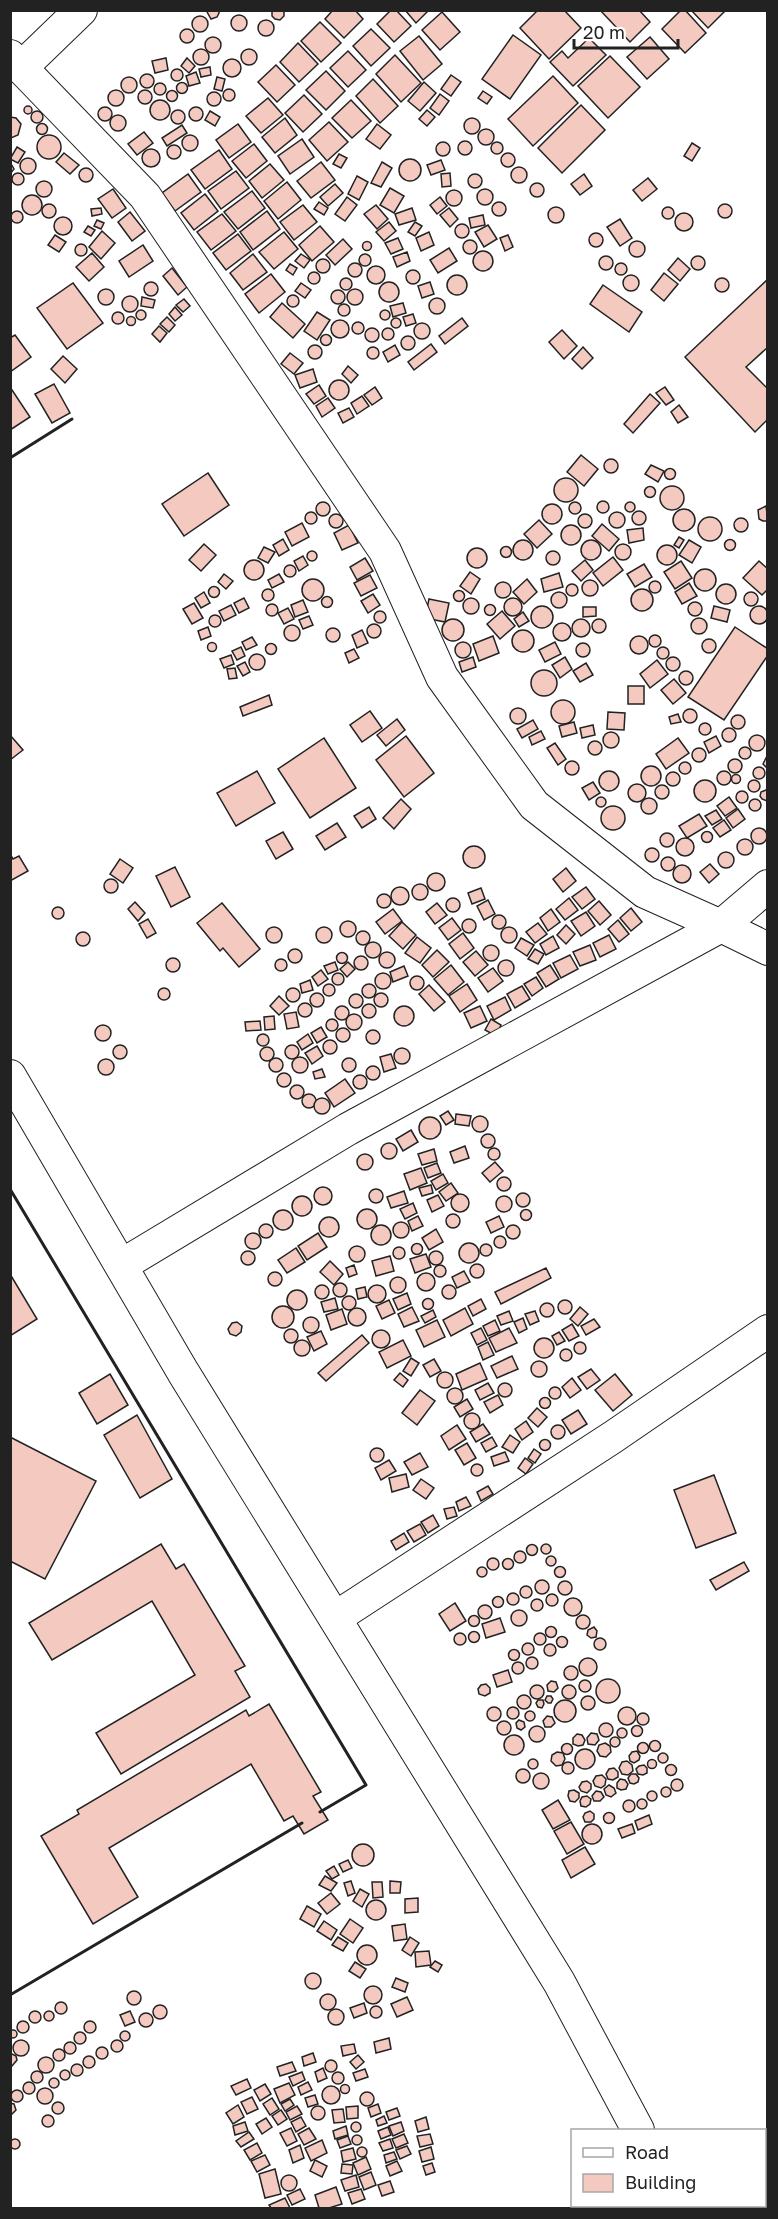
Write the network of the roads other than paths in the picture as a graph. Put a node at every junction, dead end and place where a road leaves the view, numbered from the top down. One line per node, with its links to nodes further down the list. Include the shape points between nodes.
1 (81, 10): 2 (street)
2 (16, 62): 4 (street, via 145,196 385,551 442,677 534,805 645,892)
3 (768, 886): 4 (street)
4 (721, 926): 5 (street); 7 (street, via 348,1129)
5 (768, 949)
6 (10, 1076): 7 (street)
7 (122, 1265): 9 (street, via 183,1372)
8 (768, 1331): 9 (street)
9 (335, 1618): 10 (street, via 559,1982)
10 (637, 2129)

